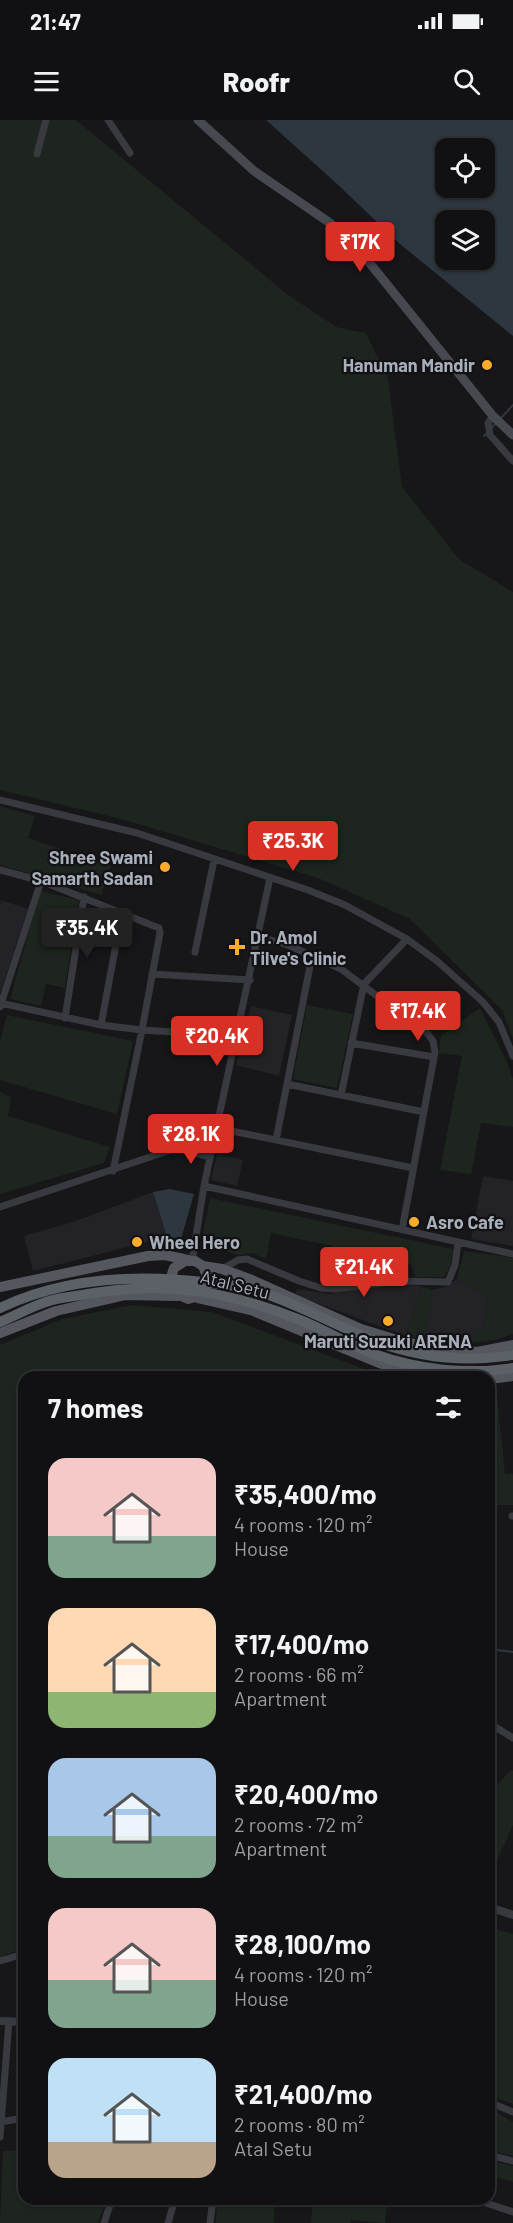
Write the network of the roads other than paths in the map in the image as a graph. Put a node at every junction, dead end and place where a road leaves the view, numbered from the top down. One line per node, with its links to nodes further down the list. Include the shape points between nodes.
1 (46, 120): 5 (street)
2 (108, 120): 4 (street)
3 (198, 120): 6 (main road, via 254,171 330,223 364,256)
4 (130, 153)
5 (37, 154)
6 (493, 416): 7 (main road); 8 (street, via 488,423 490,435)
7 (513, 435)
8 (513, 461)
9 (0, 800): 10 (street, via 136,833)
10 (214, 860): 12 (street); 18 (street)
11 (0, 870): 13 (street)
12 (270, 878): 16 (street); 17 (street, via 345,905)
13 (41, 881): 14 (street); 23 (street)
14 (84, 897): 15 (street); 24 (street)
15 (123, 912): 20 (street, via 159,928); 25 (street)
16 (257, 936): 19 (street); 21 (street)
17 (407, 939): 22 (street); 29 (street, via 483,1002 499,1022)
18 (195, 952)
19 (312, 956): 22 (street); 31 (street)
20 (152, 974): 21 (street); 26 (street)
21 (250, 980): 27 (street)
22 (364, 984): 28 (street); 30 (street, via 428,1034 434,1041)
23 (0, 1004): 24 (street)
24 (65, 1017): 25 (street)
25 (101, 1025): 26 (street)
26 (142, 1030): 27 (street); 38 (street)
27 (236, 1036): 34 (street)
28 (351, 1042): 30 (street); 32 (street)
29 (513, 1056)
30 (434, 1057): 33 (street)
31 (287, 1084): 32 (street); 35 (street)
32 (341, 1095): 33 (street)
33 (424, 1112): 37 (street)
34 (217, 1128): 35 (street); 36 (street)
35 (276, 1140): 37 (street)
36 (210, 1157): 38 (street, via 177,1148); 39 (street)
37 (413, 1168): 41 (street)
38 (113, 1171): 40 (street)
39 (204, 1186): 41 (street); 44 (street)
40 (0, 1207)
41 (402, 1230): 42 (street)
42 (459, 1242): 43 (street); 46 (street, via 452,1276 441,1283 399,1281 335,1289 299,1281 247,1259)
43 (513, 1254)
44 (190, 1260): 45 (main road); 47 (main road, via 148,1256); 49 (main road, via 177,1265 171,1276)
45 (203, 1266): 46 (main road); 50 (main road, via 209,1281)
46 (222, 1269): 54 (main road, via 361,1329 394,1339 477,1352)
47 (0, 1287)
48 (46, 1296): 51 (highway, via 17,1300); 52 (highway); 55 (highway, Atal Setu, via 108,1279 222,1284 258,1291 379,1342 438,1358 489,1359); 58 (highway, Atal Setu, via 144,1288 221,1294 300,1320 375,1354 436,1370)
49 (178, 1296): 50 (main road); 53 (main road, via 126,1295 56,1311)
50 (198, 1298): 57 (main road, via 251,1310)
51 (0, 1308)
52 (0, 1322)
53 (0, 1333)
54 (513, 1345)
55 (513, 1355)
56 (513, 1368): 59 (highway, Atal Setu)
57 (406, 1371)
58 (463, 1371)
59 (495, 1371)
60 (513, 1376): 61 (main road)
61 (495, 1379)
62 (495, 1727): 63 (street)
63 (513, 1738)
64 (495, 1909): 65 (street)
65 (513, 1915)
66 (18, 1956): 67 (street)
67 (0, 1961)
68 (5, 2021): 69 (street)
69 (2, 2065): 73 (street)
70 (495, 2104): 71 (street)
71 (513, 2112)
72 (18, 2119): 73 (street)
73 (1, 2122): 74 (street)
74 (0, 2138)
75 (495, 2157): 76 (street)
76 (513, 2162)
77 (110, 2205): 82 (street)
78 (172, 2205): 83 (street)
79 (212, 2205): 84 (street)
80 (492, 2205): 81 (street)
81 (513, 2212)
82 (104, 2223)
83 (168, 2223)
84 (210, 2223)

